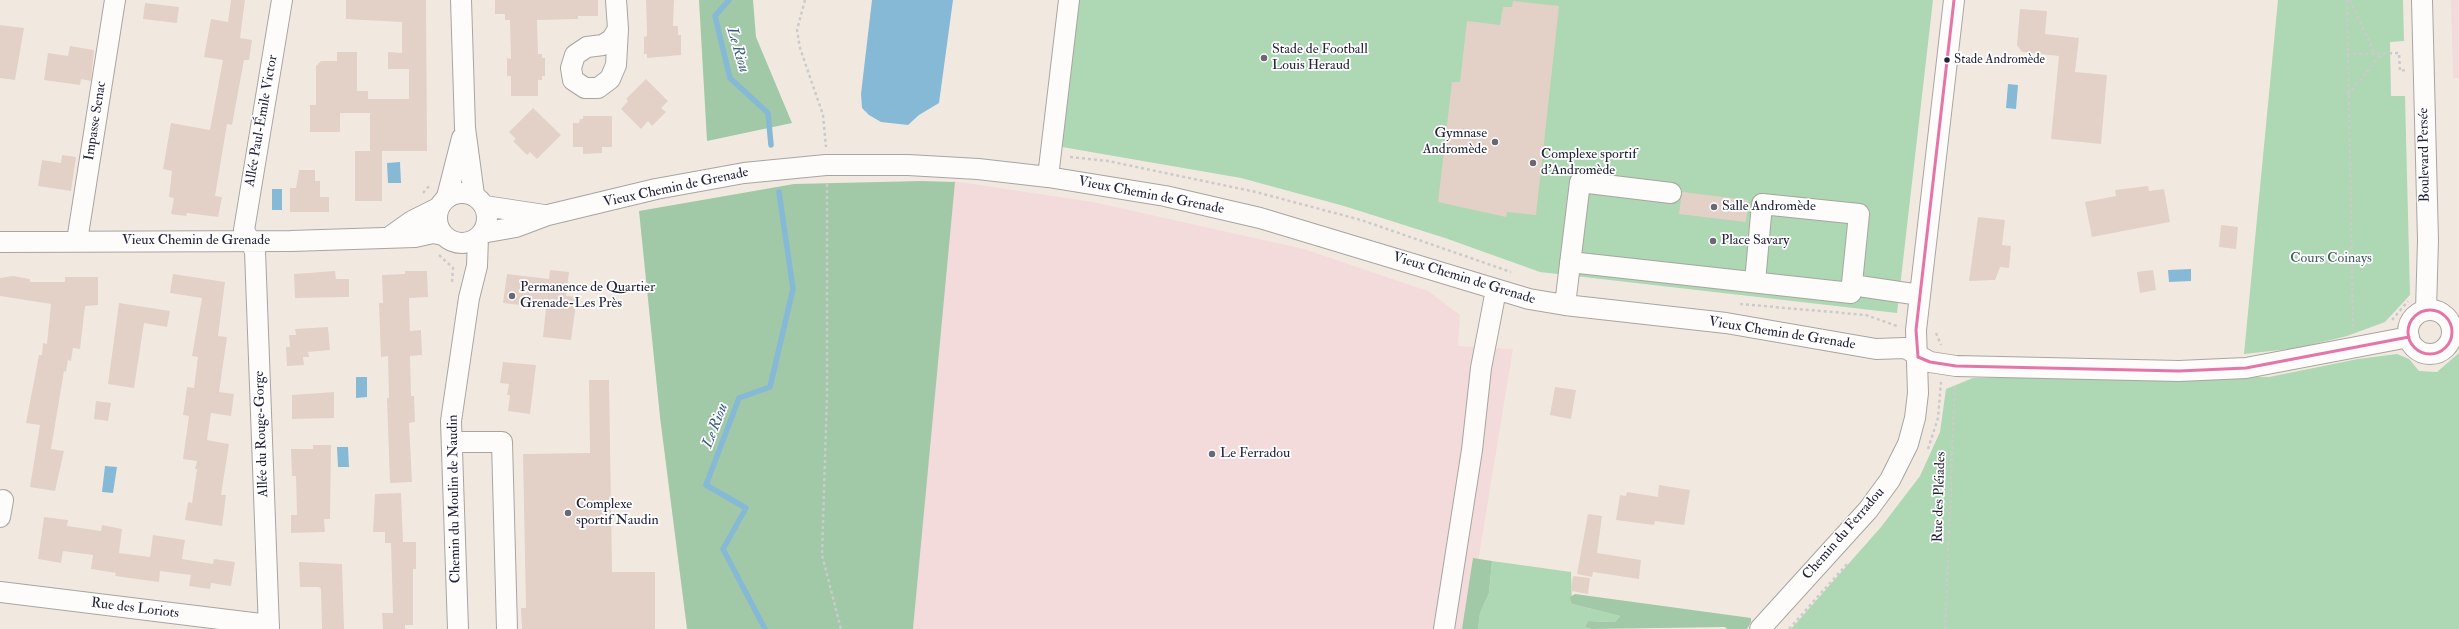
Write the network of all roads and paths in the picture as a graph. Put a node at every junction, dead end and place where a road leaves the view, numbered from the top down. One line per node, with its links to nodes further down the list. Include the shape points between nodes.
1 (115, 0): 27 (street, Impasse Senac)
2 (282, 0): 28 (street, Allée Paul-Émile Victor, via 244,230)
3 (461, 0): 16 (street)
4 (616, 0): 10 (street)
5 (805, 0): 17 (path, via 797,30 800,48 823,115)
6 (1069, 0): 19 (street)
7 (1954, 0): 36 (street, Chemin du Ferradou)
8 (2348, 0): 12 (path); 13 (path)
9 (2422, 0): 40 (street, Boulevard Persée, via 2428,240)
10 (618, 29)
11 (2382, 53): 13 (path); 14 (path, via 2399,53 2400,71); 15 (path)
12 (2347, 54): 13 (path); 15 (path)
13 (2375, 54)
14 (2404, 70)
15 (2347, 95): 47 (path, via 2353,337 2346,339)
16 (465, 128): 21 (street); 22 (street)
17 (826, 152)
18 (827, 176): 55 (path, via 827,396 822,555)
19 (1048, 178): 23 (street, Vieux Chemin de Grenade, via 908,164 826,165 701,180); 35 (street, Vieux Chemin de Grenade, via 1165,196 1260,218)
20 (1671, 193): 31 (street, via 1580,182)
21 (480, 201): 22 (street, via 460,192); 23 (street, Vieux Chemin de Grenade); 24 (street, via 488,216)
22 (443, 202): 25 (street, Vieux Chemin de Grenade); 26 (street, via 437,222)
23 (548, 215): 24 (street, Vieux Chemin de Grenade, via 516,228)
24 (480, 235): 26 (street, via 472,241); 38 (street, Chemin du Moulin de Naudin, via 477,266)
25 (391, 236): 26 (street, Vieux Chemin de Grenade, via 415,237 434,233); 28 (street, Vieux Chemin de Grenade, via 366,239)
26 (450, 239): 38 (street, Chemin du Moulin de Naudin, via 466,267)
27 (77, 241): 28 (street, Vieux Chemin de Grenade); 29 (street, Vieux Chemin de Grenade)
28 (248, 241): 52 (street, Allée du Rouge-Gorge, via 255,251)
29 (0, 242)
30 (436, 254): 32 (path)
31 (1570, 262): 33 (street); 39 (street)
32 (453, 268)
33 (1755, 282): 34 (street); 34 (street, via 1762,204 1859,214)
34 (1852, 289): 36 (street)
35 (1496, 290): 39 (street, Vieux Chemin de Grenade); 56 (street, via 1481,368 1472,450)
36 (1920, 295): 48 (street, Chemin du Ferradou, via 1916,330)
37 (2412, 296): 42 (path)
38 (469, 298): 50 (street, Chemin du Moulin de Naudin, via 451,422)
39 (1565, 306): 48 (street, Vieux Chemin de Grenade, via 1726,323 1876,349 1905,348)
40 (2426, 310): 44 (street, via 2442,312); 46 (street, via 2413,317 2409,324)
41 (1866, 315): 43 (path)
42 (2390, 322)
43 (1900, 327)
44 (2456, 328): 46 (street, via 2448,346 2434,354 2419,351)
45 (1935, 331): 49 (path)
46 (2409, 337): 47 (street, Vieux Chemin de Grenade)
47 (2347, 348): 49 (street, Vieux Chemin de Grenade, via 2238,368 2180,370)
48 (1918, 357): 49 (street, Vieux Chemin de Grenade, via 1930,362); 57 (street, Chemin du Ferradou, via 1915,418 1908,444 1890,480 1868,510)
49 (1950, 359): 58 (path, Rue des Pléiades)
50 (452, 442): 53 (street, Chemin du Moulin de Naudin); 54 (street, via 502,442)
51 (0, 592): 52 (street, Rue des Loriots)
52 (269, 627)
53 (458, 629)
54 (507, 629)
55 (841, 629)
56 (1444, 629)
57 (1760, 629)
58 (1945, 629)

